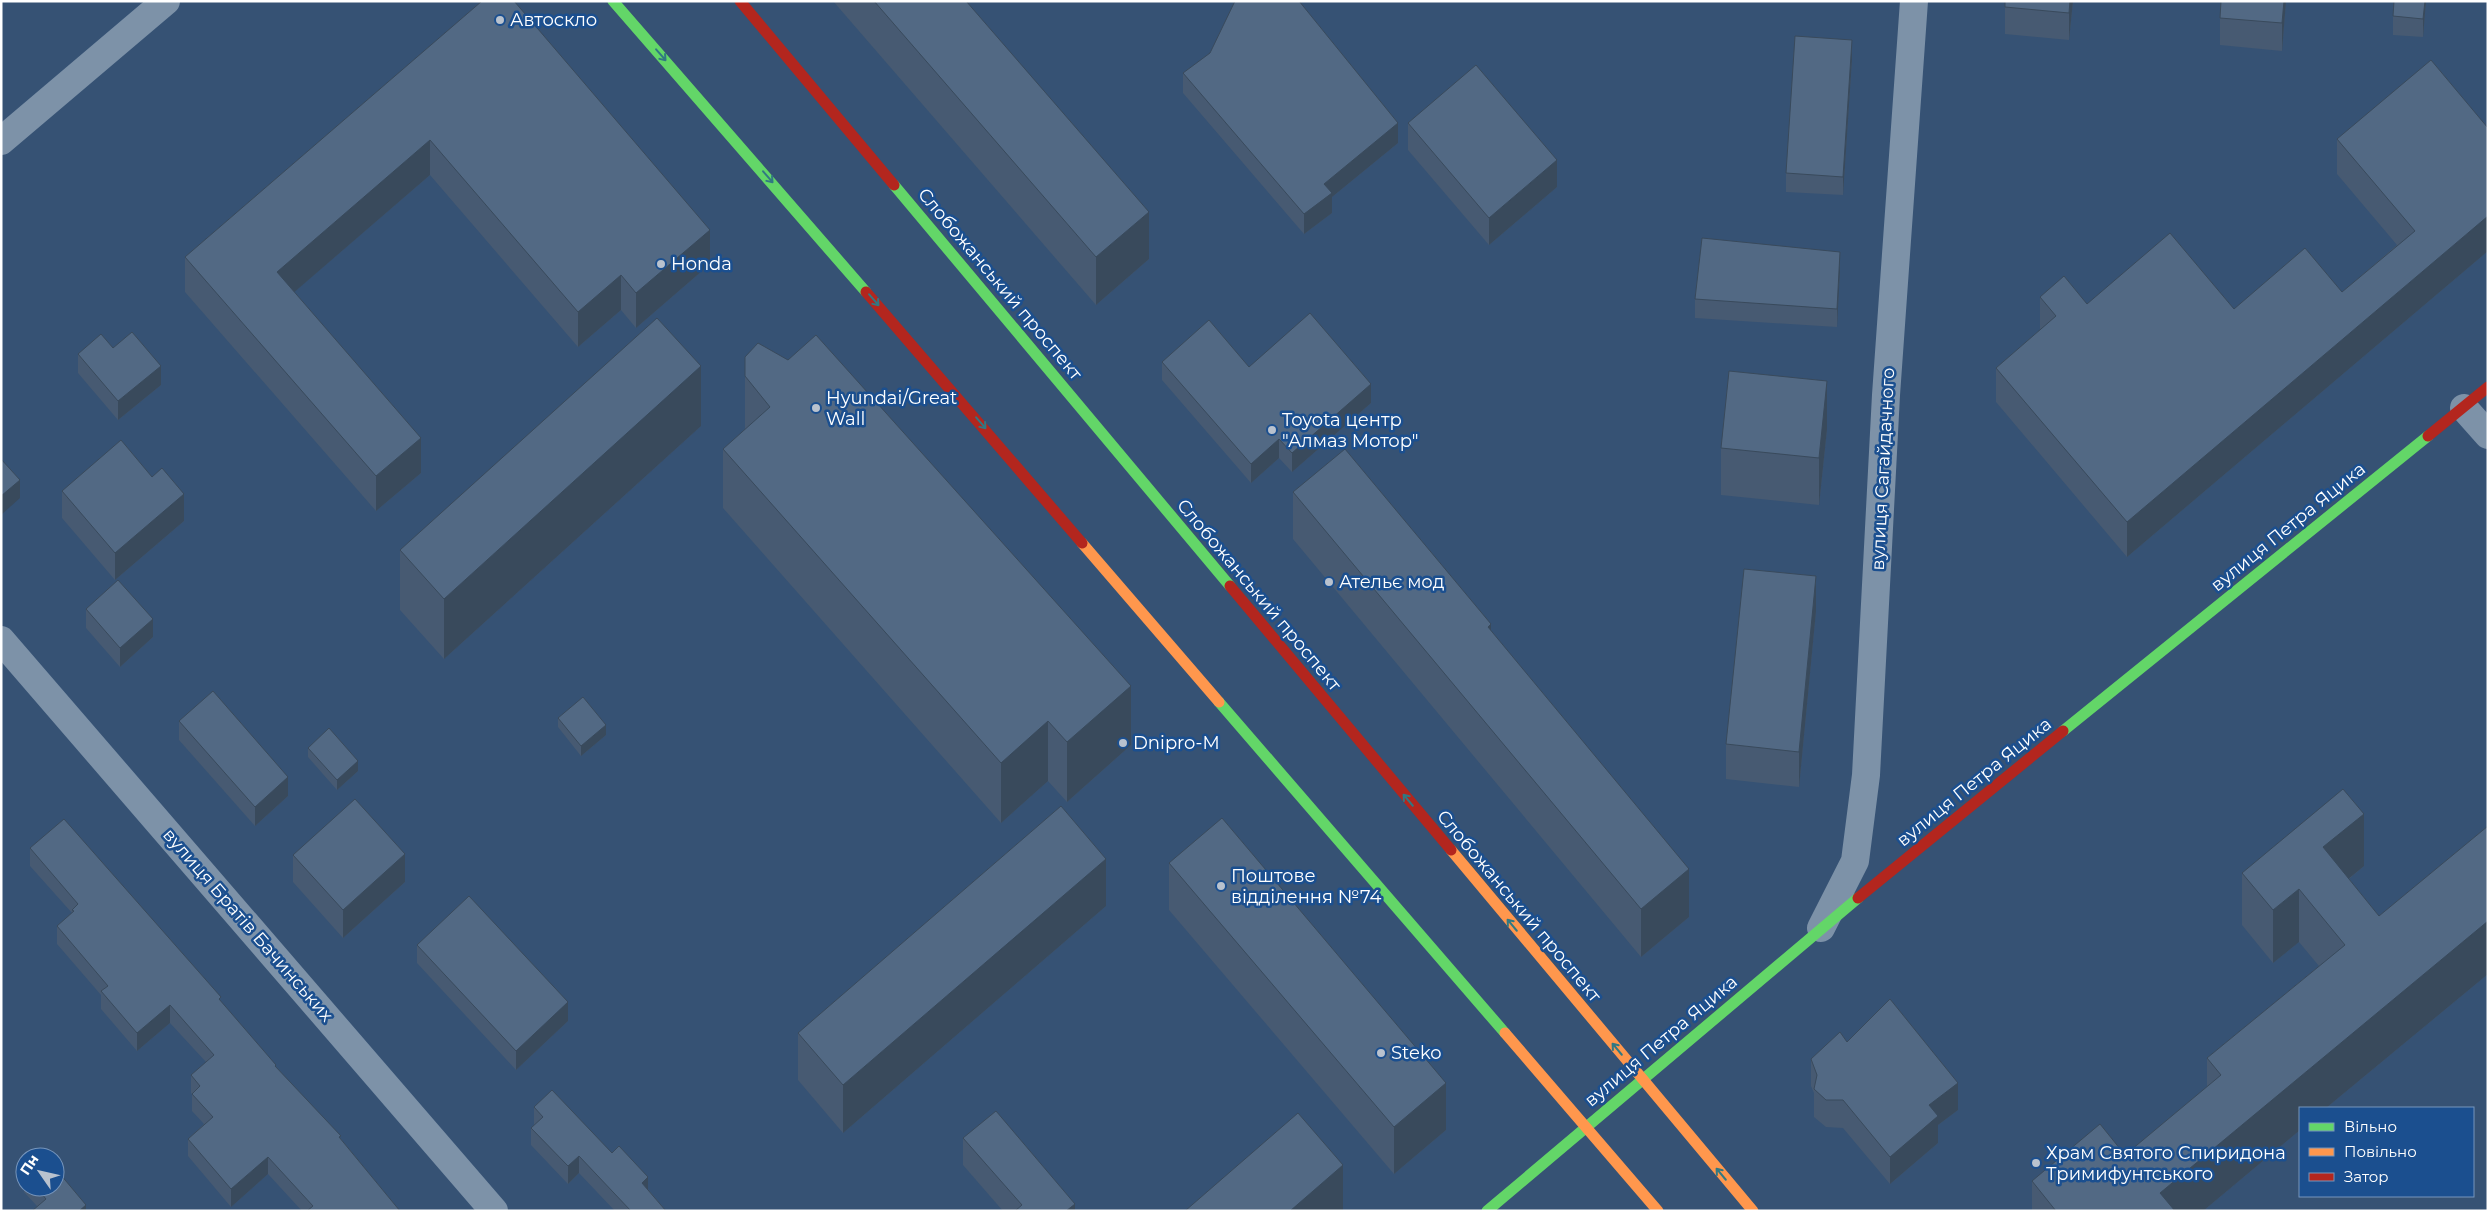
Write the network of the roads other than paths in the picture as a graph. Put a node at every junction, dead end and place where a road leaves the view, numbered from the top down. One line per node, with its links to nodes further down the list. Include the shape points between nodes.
1 (166, 1): 7 (street)
2 (613, 1): 6 (main road)
3 (618, 1): 6 (main road)
4 (740, 1): 13 (main road, Слобожанський проспект, one-way to 4)
5 (1914, 1): 12 (street, вулиця Сагайдачного, via 1886,395 1866,775 1855,861)
6 (629, 18): 14 (main road, one-way to 14)
7 (1, 141)
8 (2488, 387): 9 (main road, вулиця Петра Яцика)
9 (2464, 408): 10 (street); 12 (main road, вулиця Петра Яцика)
10 (2488, 435)
11 (1, 640): 15 (street, вулиця Братів Бачинських)
12 (1822, 928): 13 (main road, вулиця Петра Яцика)
13 (1642, 1080): 14 (main road, вулиця Петра Яцика); 18 (main road, Слобожанський проспект, one-way to 13)
14 (1587, 1126): 16 (main road, вулиця Петра Яцика); 17 (main road)
15 (494, 1211)
16 (1486, 1211)
17 (1658, 1211)
18 (1753, 1211)

